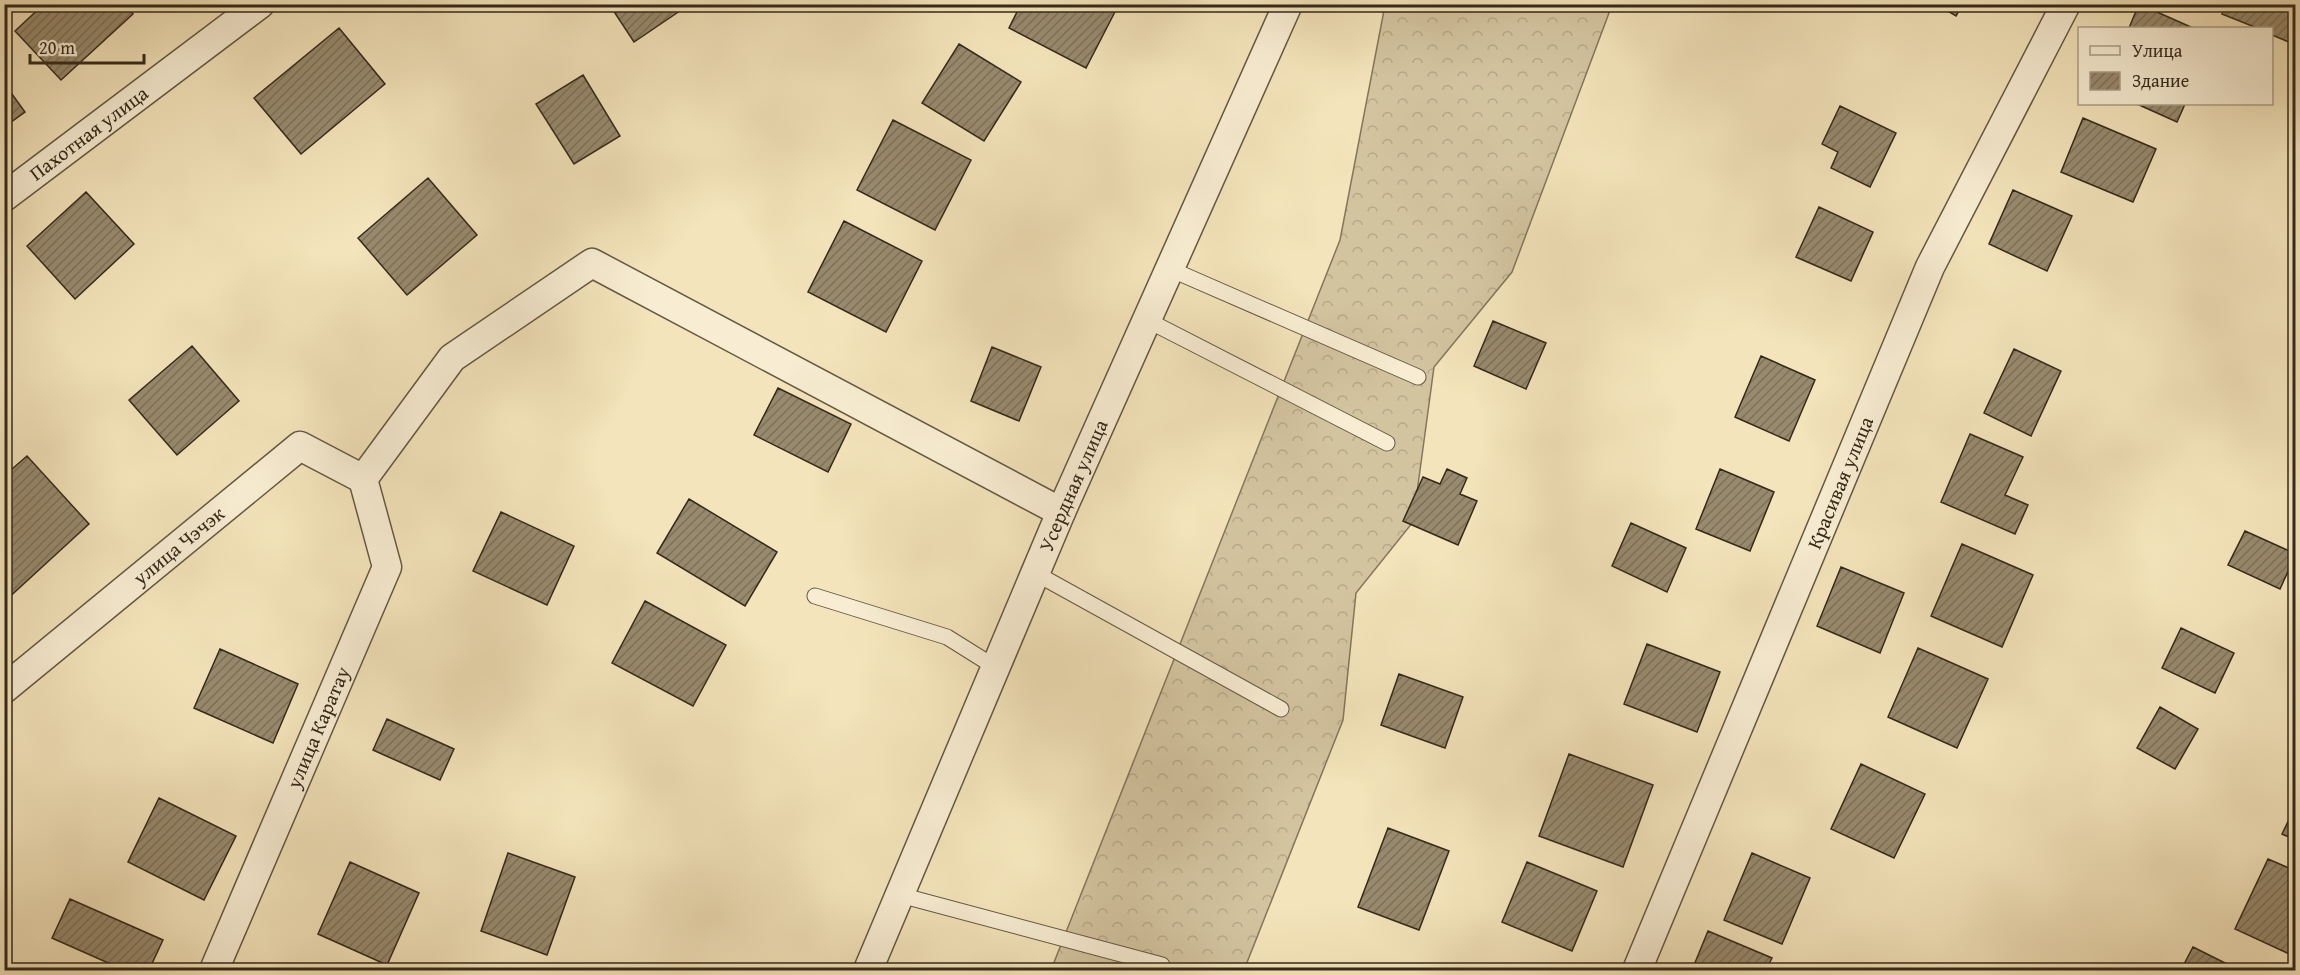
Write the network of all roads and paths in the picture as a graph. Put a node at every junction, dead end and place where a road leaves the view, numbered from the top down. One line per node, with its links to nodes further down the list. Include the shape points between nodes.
1 (260, 4): 4 (street, Пахотная улица)
2 (1288, 4): 5 (street, Усердная улица)
3 (2066, 4): 20 (street, Красивая улица, via 1930,267)
4 (4, 196)
5 (1170, 269): 6 (street, Усердная улица); 7 (lane)
6 (1147, 320): 8 (lane); 10 (street, Усердная улица)
7 (1418, 377)
8 (1387, 443)
9 (363, 479): 10 (street, via 452,358 592,263); 14 (street, улица Чэчэк, via 300,446); 18 (street, улица Каратау, via 387,567)
10 (1061, 512): 11 (street, Усердная улица)
11 (1035, 573): 13 (street, Усердная улица); 15 (lane)
12 (814, 596): 13 (lane, via 947,637)
13 (995, 667): 16 (street, Усердная улица)
14 (4, 689)
15 (1281, 709)
16 (900, 895): 17 (lane); 19 (street, Усердная улица)
17 (1162, 965)
18 (214, 970)
19 (868, 970)
20 (1637, 970)

